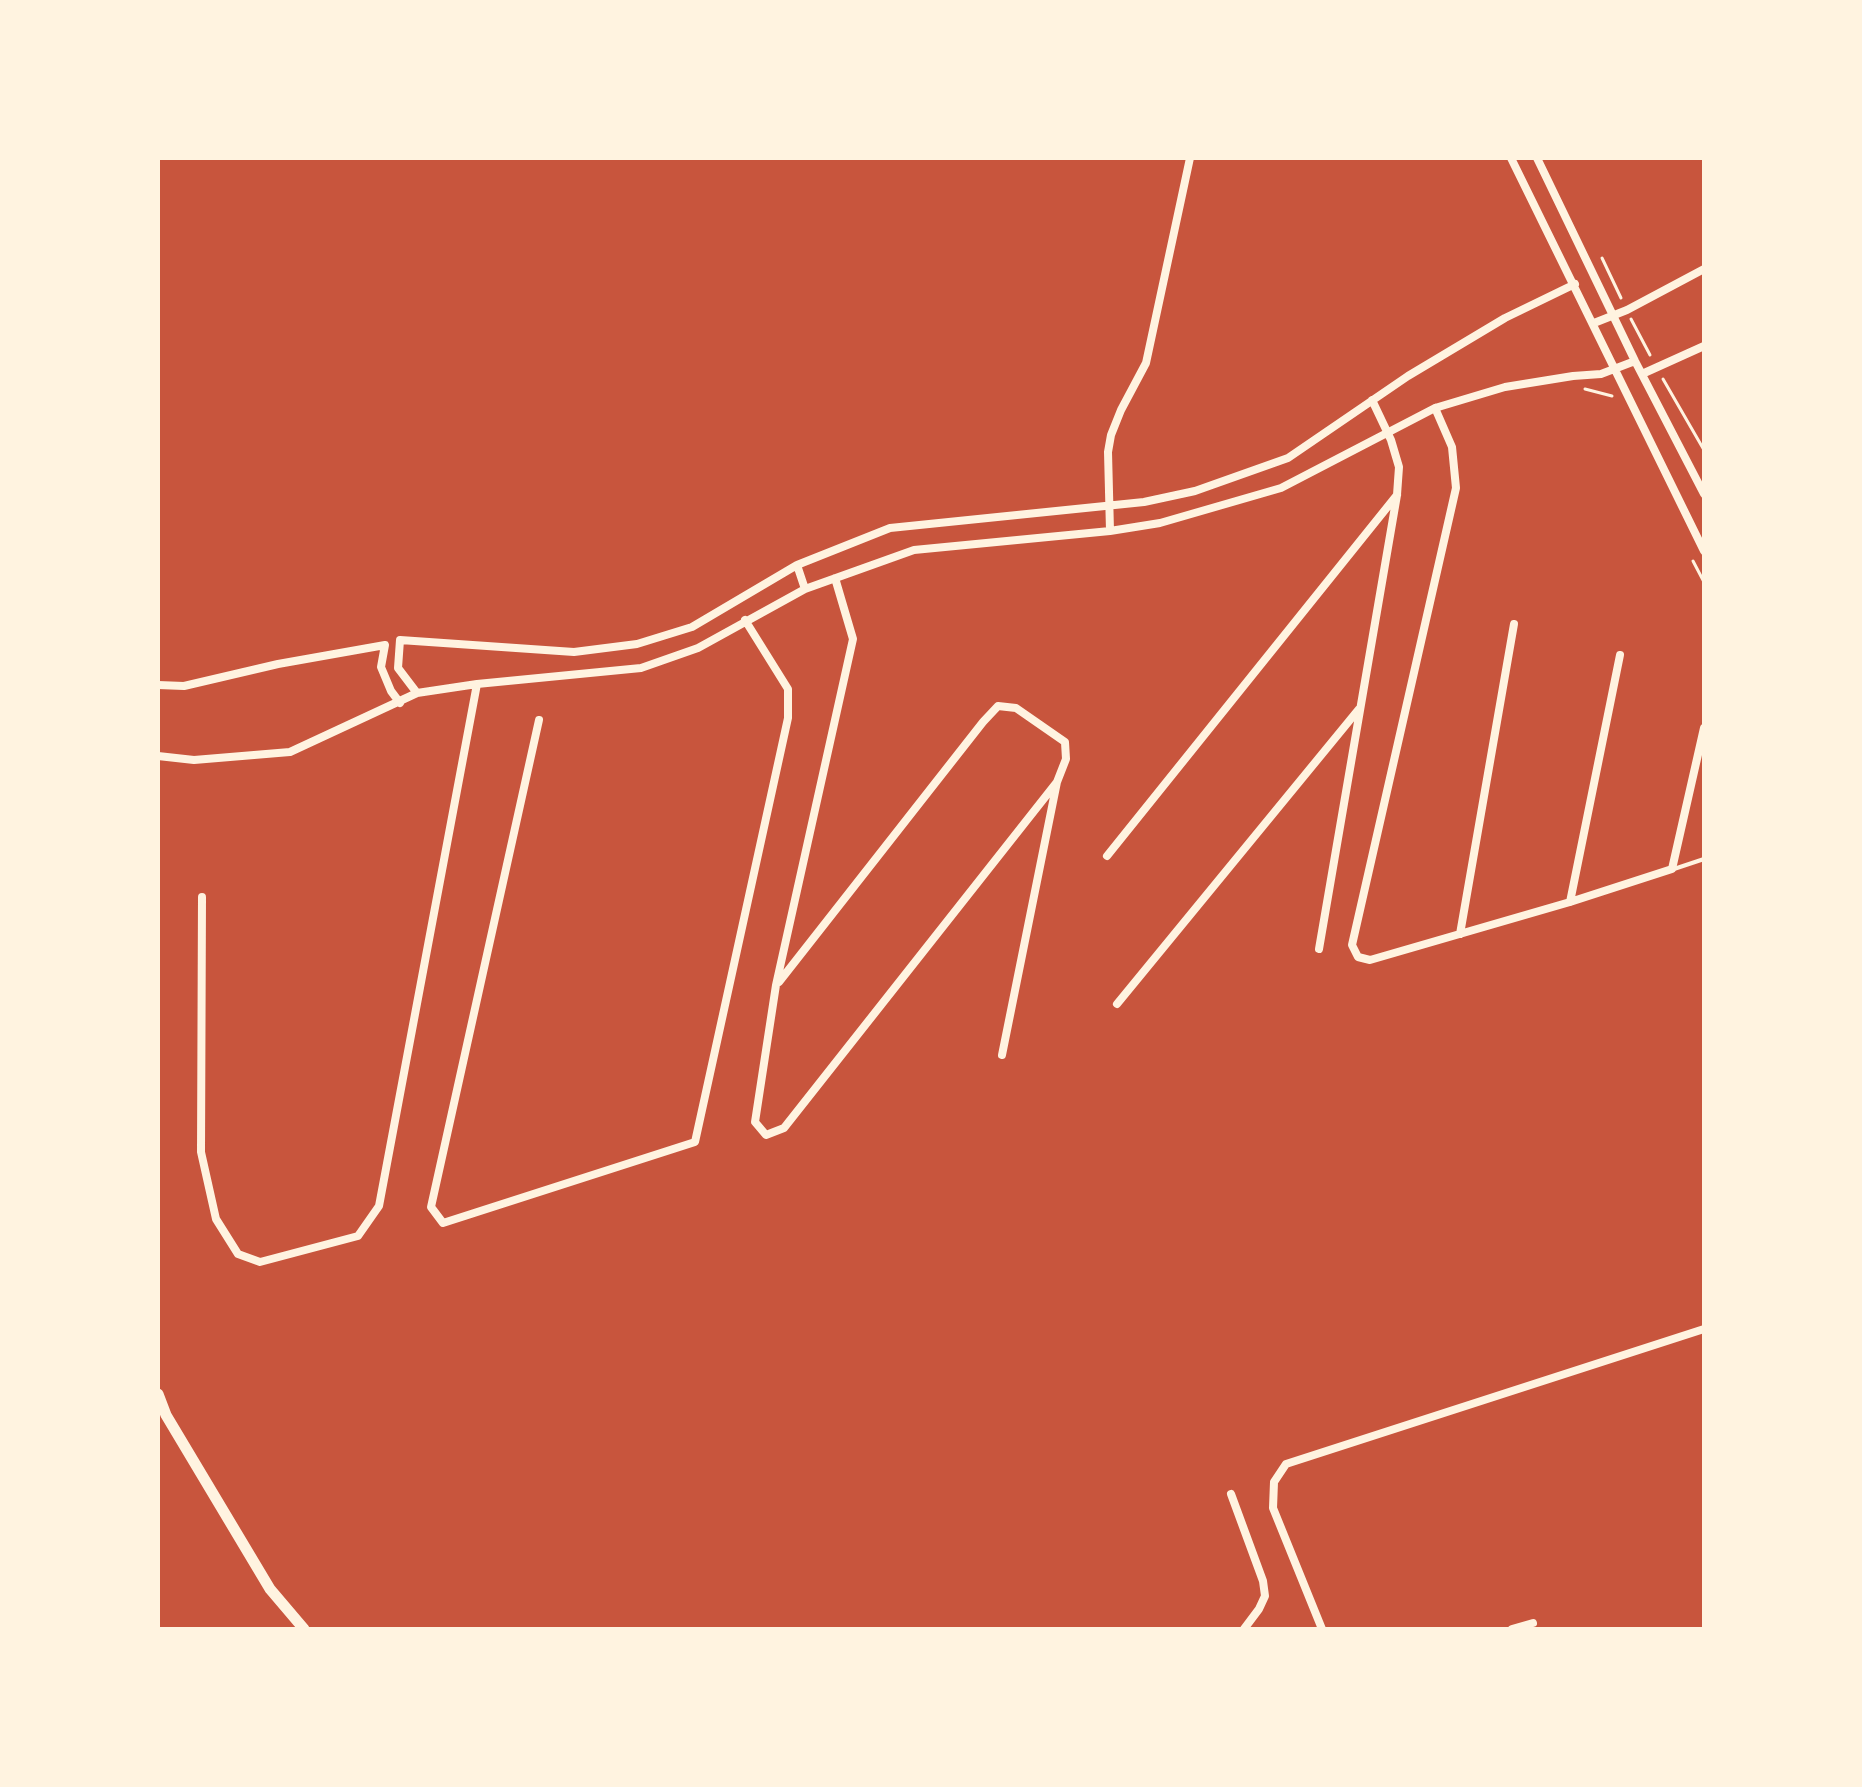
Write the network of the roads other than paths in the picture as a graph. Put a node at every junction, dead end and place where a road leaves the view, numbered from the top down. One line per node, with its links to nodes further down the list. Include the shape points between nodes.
1 (1190, 158): 17 (street, via 1146,363 1111,435)
2 (1511, 158): 5 (street)
3 (1537, 158): 6 (street)
4 (1704, 269): 6 (street)
5 (1575, 284): 7 (street); 12 (street, via 1505,318)
6 (1615, 315): 7 (street); 9 (street)
7 (1594, 323): 10 (street)
8 (1704, 346): 11 (street)
9 (1635, 361): 10 (street); 11 (street)
10 (1615, 371): 13 (street, via 1505,387); 19 (street)
11 (1642, 374): 15 (street)
12 (1372, 400): 14 (street); 17 (street, via 1288,458 1195,491)
13 (1435, 408): 14 (street); 42 (street, via 1452,447 1456,488 1352,945 1358,957 1370,960)
14 (1388, 433): 16 (street, via 1399,467); 18 (street, via 1281,488 1160,523)
15 (1704, 494)
16 (1397, 495): 32 (street); 37 (street)
17 (1107, 505): 18 (street); 20 (street, via 890,528)
18 (1110, 531): 21 (street, via 914,550)
19 (1704, 551)
20 (797, 565): 22 (street); 25 (street)
21 (835, 578): 22 (street); 44 (street, via 853,639)
22 (805, 589): 23 (street)
23 (745, 620): 26 (street); 33 (street, via 788,689 788,718 695,1142 443,1223 431,1207)
24 (1514, 624): 42 (street)
25 (692, 627): 26 (street); 30 (street, via 637,644 574,652 400,640 398,668)
26 (698, 648): 28 (street, via 641,668)
27 (1620, 655): 41 (street)
28 (477, 684): 30 (street); 40 (street, via 379,1206 358,1236 260,1262 238,1254 216,1219 201,1152)
29 (158, 685): 31 (street, via 184,686 385,645 381,667)
30 (417, 693): 31 (street)
31 (400, 703): 35 (street, via 290,752 194,760)
32 (1360, 709): 43 (street); 45 (street)
33 (539, 720)
34 (1704, 728): 39 (street)
35 (158, 756)
36 (1057, 782): 44 (street, via 1066,759 1065,742 1016,708 998,706); 44 (street, via 784,1128 766,1135 755,1122); 46 (street)
37 (1107, 856)
38 (1704, 859): 39 (lane)
39 (1672, 869): 41 (street)
40 (202, 897)
41 (1570, 902): 42 (street)
42 (1460, 934)
43 (1319, 949)
44 (776, 985)
45 (1117, 1004)
46 (1002, 1055)
47 (1704, 1329): 53 (street, via 1286,1464 1274,1482 1273,1508)
48 (158, 1394): 51 (street, via 270,1589)
49 (1231, 1494): 52 (street, via 1265,1596)
50 (1533, 1623): 54 (street)
51 (304, 1629)
52 (1244, 1629)
53 (1322, 1629)
54 (1512, 1629)

